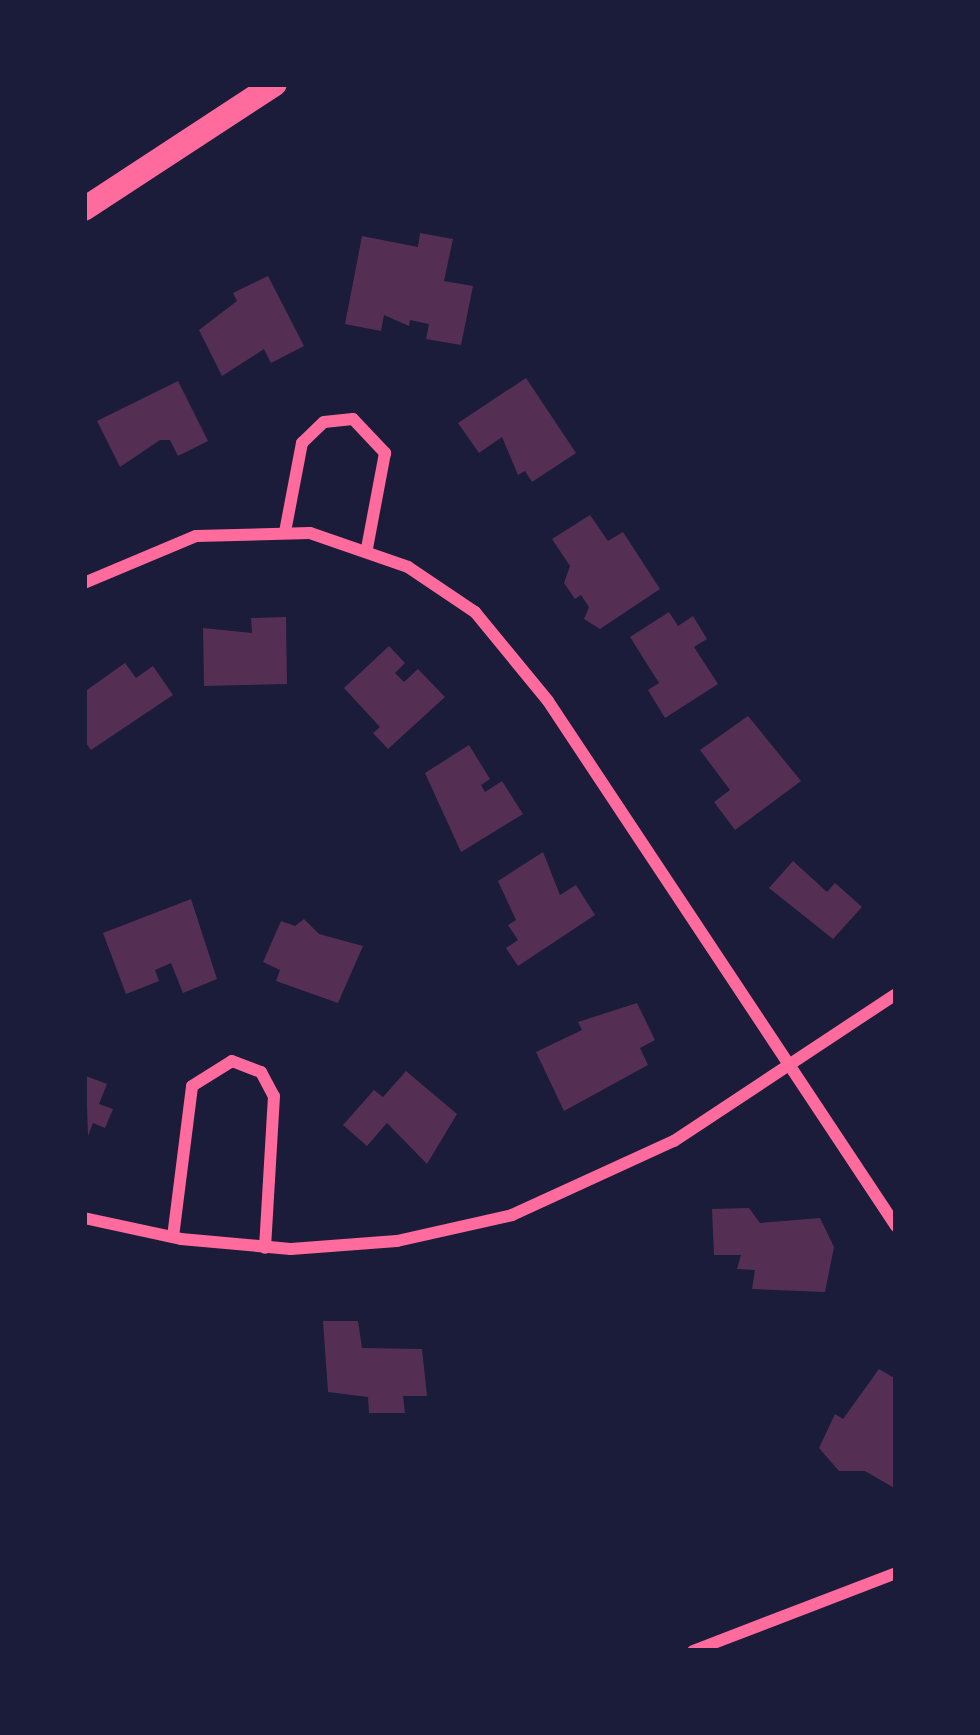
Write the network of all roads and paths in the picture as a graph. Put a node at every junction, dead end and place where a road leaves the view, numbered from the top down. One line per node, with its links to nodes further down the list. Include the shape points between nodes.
1 (274, 84): 2 (main road)
2 (84, 209)
3 (286, 532): 4 (street); 4 (street, via 302,442 324,422 353,419 385,453); 5 (street, via 196,536)
4 (367, 548): 7 (street, via 440,586 504,641)
5 (84, 583)
6 (896, 994): 7 (street)
7 (790, 1065): 9 (street); 11 (street, via 617,1172 512,1215 397,1241)
8 (84, 1218): 10 (street)
9 (896, 1226)
10 (173, 1237): 11 (street); 11 (street, via 192,1086 232,1060 261,1072 274,1096)
11 (265, 1248)
12 (896, 1573): 13 (street)
13 (693, 1651)

